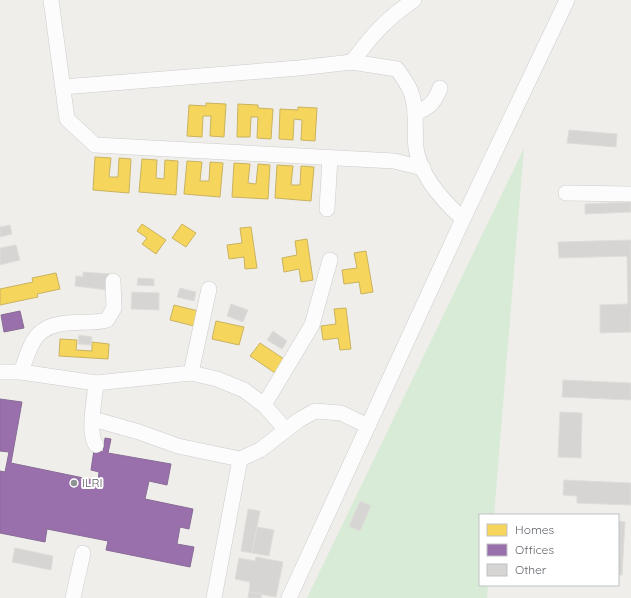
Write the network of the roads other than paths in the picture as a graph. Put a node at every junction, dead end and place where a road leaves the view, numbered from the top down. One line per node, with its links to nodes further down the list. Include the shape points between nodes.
1 (51, 0): 5 (street)
2 (414, 0): 4 (street, via 393,14)
3 (567, 0): 13 (street)
4 (352, 62): 5 (street); 7 (street, via 397,69 411,91)
5 (63, 87): 8 (street, via 68,121 95,145)
6 (440, 88): 7 (street, via 436,99 426,109)
7 (415, 113): 9 (street, via 416,150)
8 (330, 158): 9 (street, via 394,161); 12 (street)
9 (423, 168): 13 (street, via 445,202)
10 (566, 193): 11 (street)
11 (631, 194)
12 (327, 209)
13 (463, 219): 23 (street)
14 (330, 260): 21 (street, via 312,325)
15 (113, 281): 18 (street, via 114,308 107,320 95,324 67,323 44,330 32,341)
16 (209, 289): 19 (street)
17 (0, 372): 18 (street)
18 (21, 372): 20 (street)
19 (191, 373): 20 (street); 21 (street, via 217,379 244,390)
20 (96, 383): 22 (street)
21 (264, 405): 24 (street)
22 (93, 419): 25 (street, via 92,435); 26 (street, via 178,446)
23 (368, 426): 24 (street, via 341,413 315,411); 30 (street)
24 (286, 430): 26 (street, via 260,450)
25 (96, 445)
26 (240, 459): 29 (street)
27 (83, 554): 28 (street)
28 (73, 598)
29 (214, 598)
30 (289, 598)

